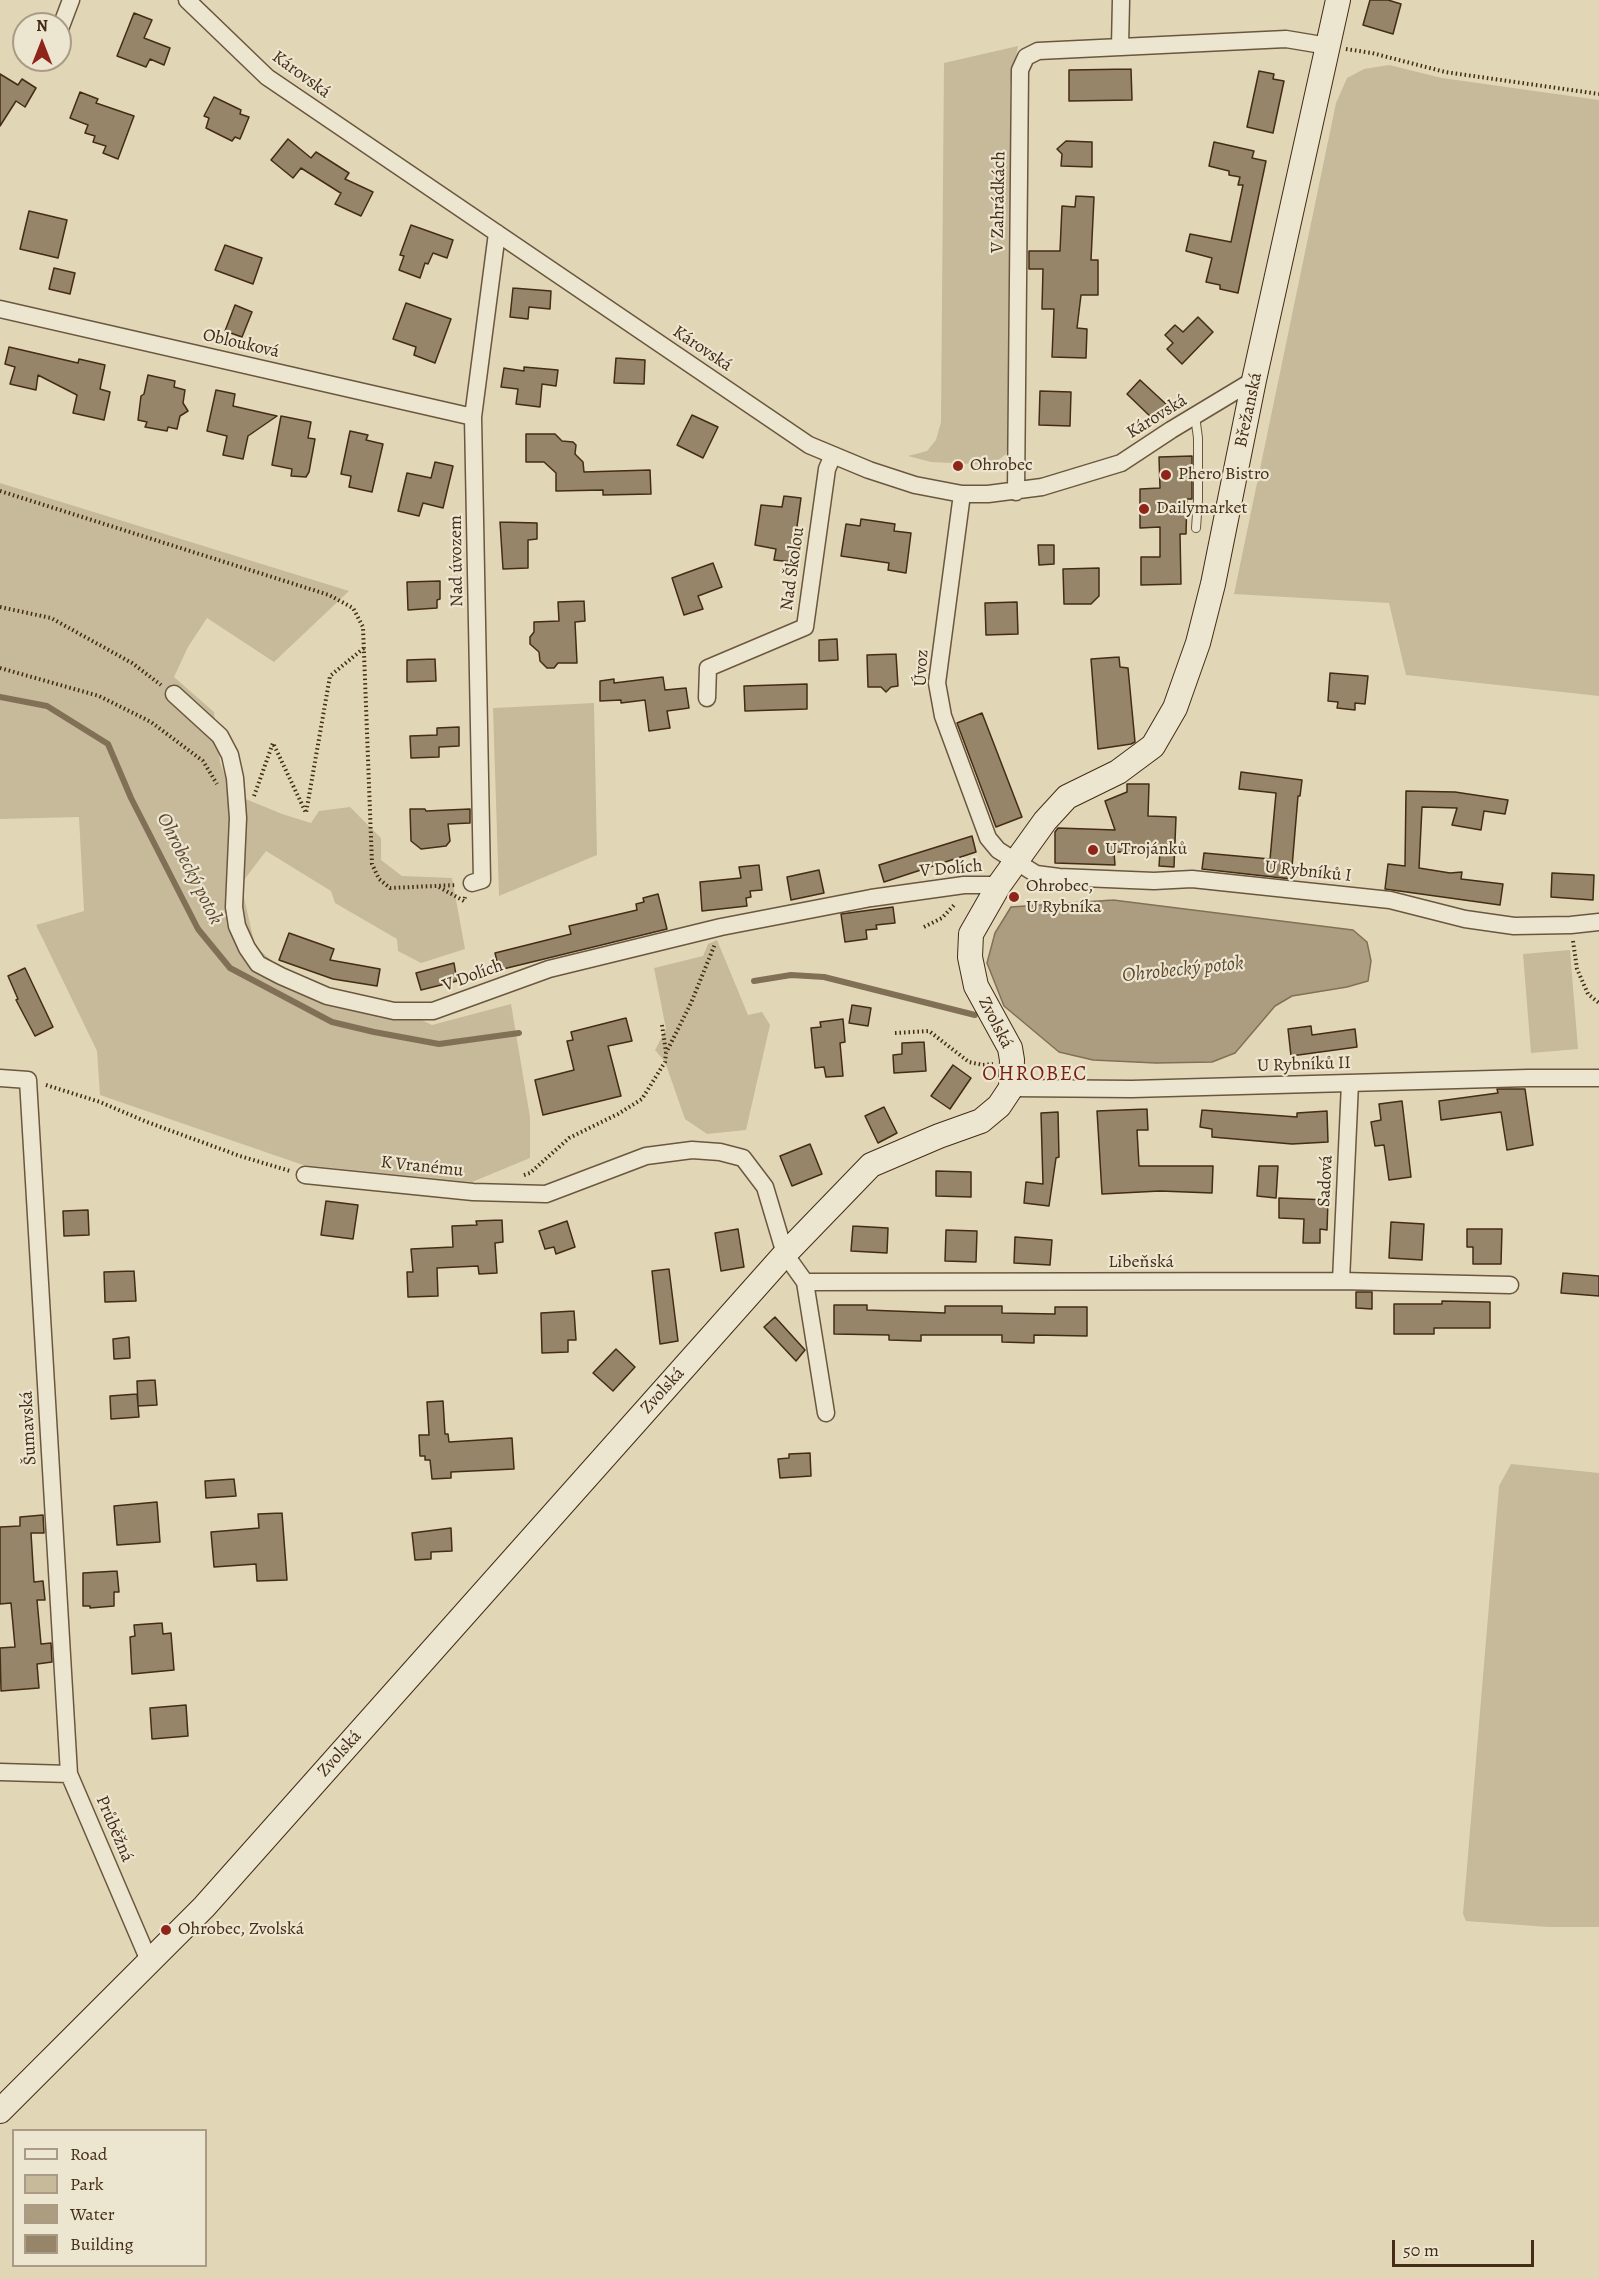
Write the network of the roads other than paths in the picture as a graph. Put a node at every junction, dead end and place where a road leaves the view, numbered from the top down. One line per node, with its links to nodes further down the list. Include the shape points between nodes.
1 (187, 0): 6 (street, Károvská, via 267,77)
2 (1121, 0): 5 (street)
3 (1338, 0): 4 (street, Břežanská)
4 (1328, 46): 5 (street, V Zahrádkách, via 1286,39); 8 (street, Břežanská)
5 (1120, 47): 12 (street, V Zahrádkách, via 1038,51 1026,57 1020,70)
6 (497, 233): 10 (street, Nad úvozem); 11 (street, Károvská, via 809,445)
7 (0, 309): 10 (street, Oblouková)
8 (1254, 380): 9 (street, Károvská); 17 (street, Břežanská, via 1213,584 1175,708 1153,746 1118,772 1067,797)
9 (1195, 416): 12 (street, Károvská, via 1121,463); 14 (lane)
10 (473, 417): 18 (street, Nad úvozem, via 482,880)
11 (833, 455): 13 (street, Károvská, via 915,485); 16 (street, Nad Školou, via 827,469 804,627 708,668)
12 (1016, 492): 13 (street, Károvská)
13 (962, 494): 17 (street, Úvoz, via 937,682 943,716 988,838)
14 (1196, 528)
15 (174, 694): 19 (street, V Dolích, via 220,736 230,755 238,818 234,907 247,948 258,964 327,996 394,1011 433,1011 549,969 721,927 871,898 964,885)
16 (707, 698)
17 (1015, 861): 19 (street, Břežanská); 20 (street, U Rybníků I, via 1036,874 1059,877 1192,879 1390,900 1465,919 1514,926)
18 (472, 883)
19 (999, 885): 24 (street, Zvolská, via 971,934 970,957 976,986 1010,1048)
20 (1599, 922)
21 (0, 1078): 32 (street, Šumavská, via 28,1080)
22 (1599, 1078): 23 (street, U Rybníků II)
23 (1350, 1083): 24 (street, U Rybníků II); 27 (street, Sadová)
24 (1011, 1088): 26 (street, Zvolská, via 999,1106 981,1121 871,1165)
25 (305, 1175): 26 (street, K Vranému, via 473,1192 546,1194 646,1156 692,1150 720,1152 743,1158 765,1187)
26 (784, 1254): 28 (street); 33 (street, Zvolská)
27 (1341, 1281): 28 (street, Libeňská); 29 (street, Libeňská)
28 (805, 1282): 30 (street)
29 (1510, 1285)
30 (826, 1413)
31 (0, 1772): 32 (street)
32 (69, 1774): 33 (street, Průběžná)
33 (150, 1964): 34 (street, Zvolská)
34 (0, 2111)

